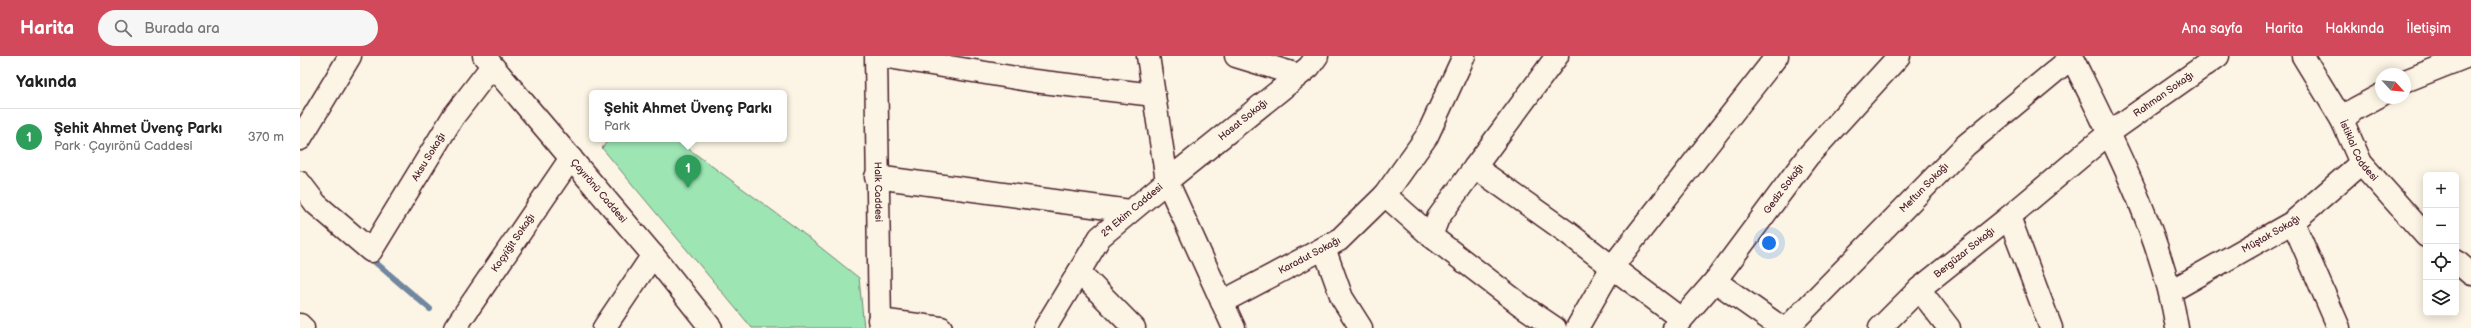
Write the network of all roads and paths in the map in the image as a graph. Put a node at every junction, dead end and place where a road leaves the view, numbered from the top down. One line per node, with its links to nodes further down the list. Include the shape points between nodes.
1 (350, 56): 22 (street)
2 (876, 56): 26 (street, Halk Caddesi)
3 (882, 56): 18 (street, via 1034,80)
4 (1148, 56): 18 (street, 29 Ekim Caddesi)
5 (1236, 56): 16 (street)
6 (1317, 56): 16 (street, Hasat Sokağı, via 1309,67)
7 (1464, 56): 29 (street, Karadut Sokağı, via 1427,136)
8 (1557, 56): 25 (street)
9 (1777, 56): 38 (street)
10 (1899, 56): 41 (street, Gediz Sokağı, via 1808,156)
11 (2218, 56): 21 (street, Rahman Sokağı)
12 (2303, 56): 20 (street, İstiklal Caddesi)
13 (2468, 56): 17 (street)
14 (2071, 57): 21 (street); 61 (street, Meftun Sokağı, via 1966,145)
15 (488, 61): 23 (street, Çayırönü Caddesi); 28 (street, Aksu Sokağı, via 371,251 316,204)
16 (1298, 75): 27 (street, Hasat Sokağı)
17 (2411, 79)
18 (1154, 95): 27 (street, 29 Ekim Caddesi)
19 (2375, 98): 20 (street, via 2355,109)
20 (2342, 120): 24 (street, İstiklal Caddesi)
21 (2109, 133): 31 (street, Rahman Sokağı); 43 (street, via 2125,164)
22 (300, 139)
23 (571, 158): 36 (street, Çayırönü Caddesi); 50 (street, Koçyiğit Sokağı)
24 (2361, 163): 32 (street, Müştak Sokağı); 33 (street, İstiklal Caddesi)
25 (1475, 167): 34 (street, via 1438,218); 38 (street)
26 (876, 176): 30 (street); 46 (street, Halk Caddesi)
27 (1167, 181): 30 (street, 29 Ekim Caddesi); 44 (street)
28 (300, 183)
29 (1385, 195): 34 (street); 35 (street, Karadut Sokağı, via 1339,240)
30 (1130, 211): 39 (street, 29 Ekim Caddesi, via 1100,237)
31 (2009, 217): 42 (street, Bergüzar Sokağı); 64 (street)
32 (2293, 222): 43 (street, Müştak Sokağı); 66 (street)
33 (2423, 233)
34 (1431, 236): 45 (street)
35 (1324, 248): 44 (street, Karadut Sokağı); 57 (street, via 1342,298)
36 (653, 255): 51 (street); 52 (street, Çayırönü Caddesi)
37 (2459, 264): 40 (street)
38 (1612, 267): 47 (street); 59 (street)
39 (1079, 272): 54 (street, 29 Ekim Caddesi); 55 (street)
40 (2471, 274)
41 (1715, 281): 47 (street, Gediz Sokağı); 60 (street)
42 (1919, 289): 62 (street, Bergüzar Sokağı); 63 (street)
43 (2171, 291): 65 (street)
44 (1222, 302): 56 (street)
45 (1528, 321): 58 (street)
46 (880, 324): 53 (street)
47 (1677, 324)
48 (300, 325): 49 (street)
49 (303, 328)
50 (454, 328)
51 (604, 328)
52 (711, 328)
53 (941, 328)
54 (1045, 328)
55 (1134, 328)
56 (1234, 328)
57 (1361, 328)
58 (1555, 328)
59 (1578, 328)
60 (1782, 328)
61 (1786, 328)
62 (1880, 328)
63 (1949, 328)
64 (2051, 328)
65 (2177, 328)
66 (2339, 328)

